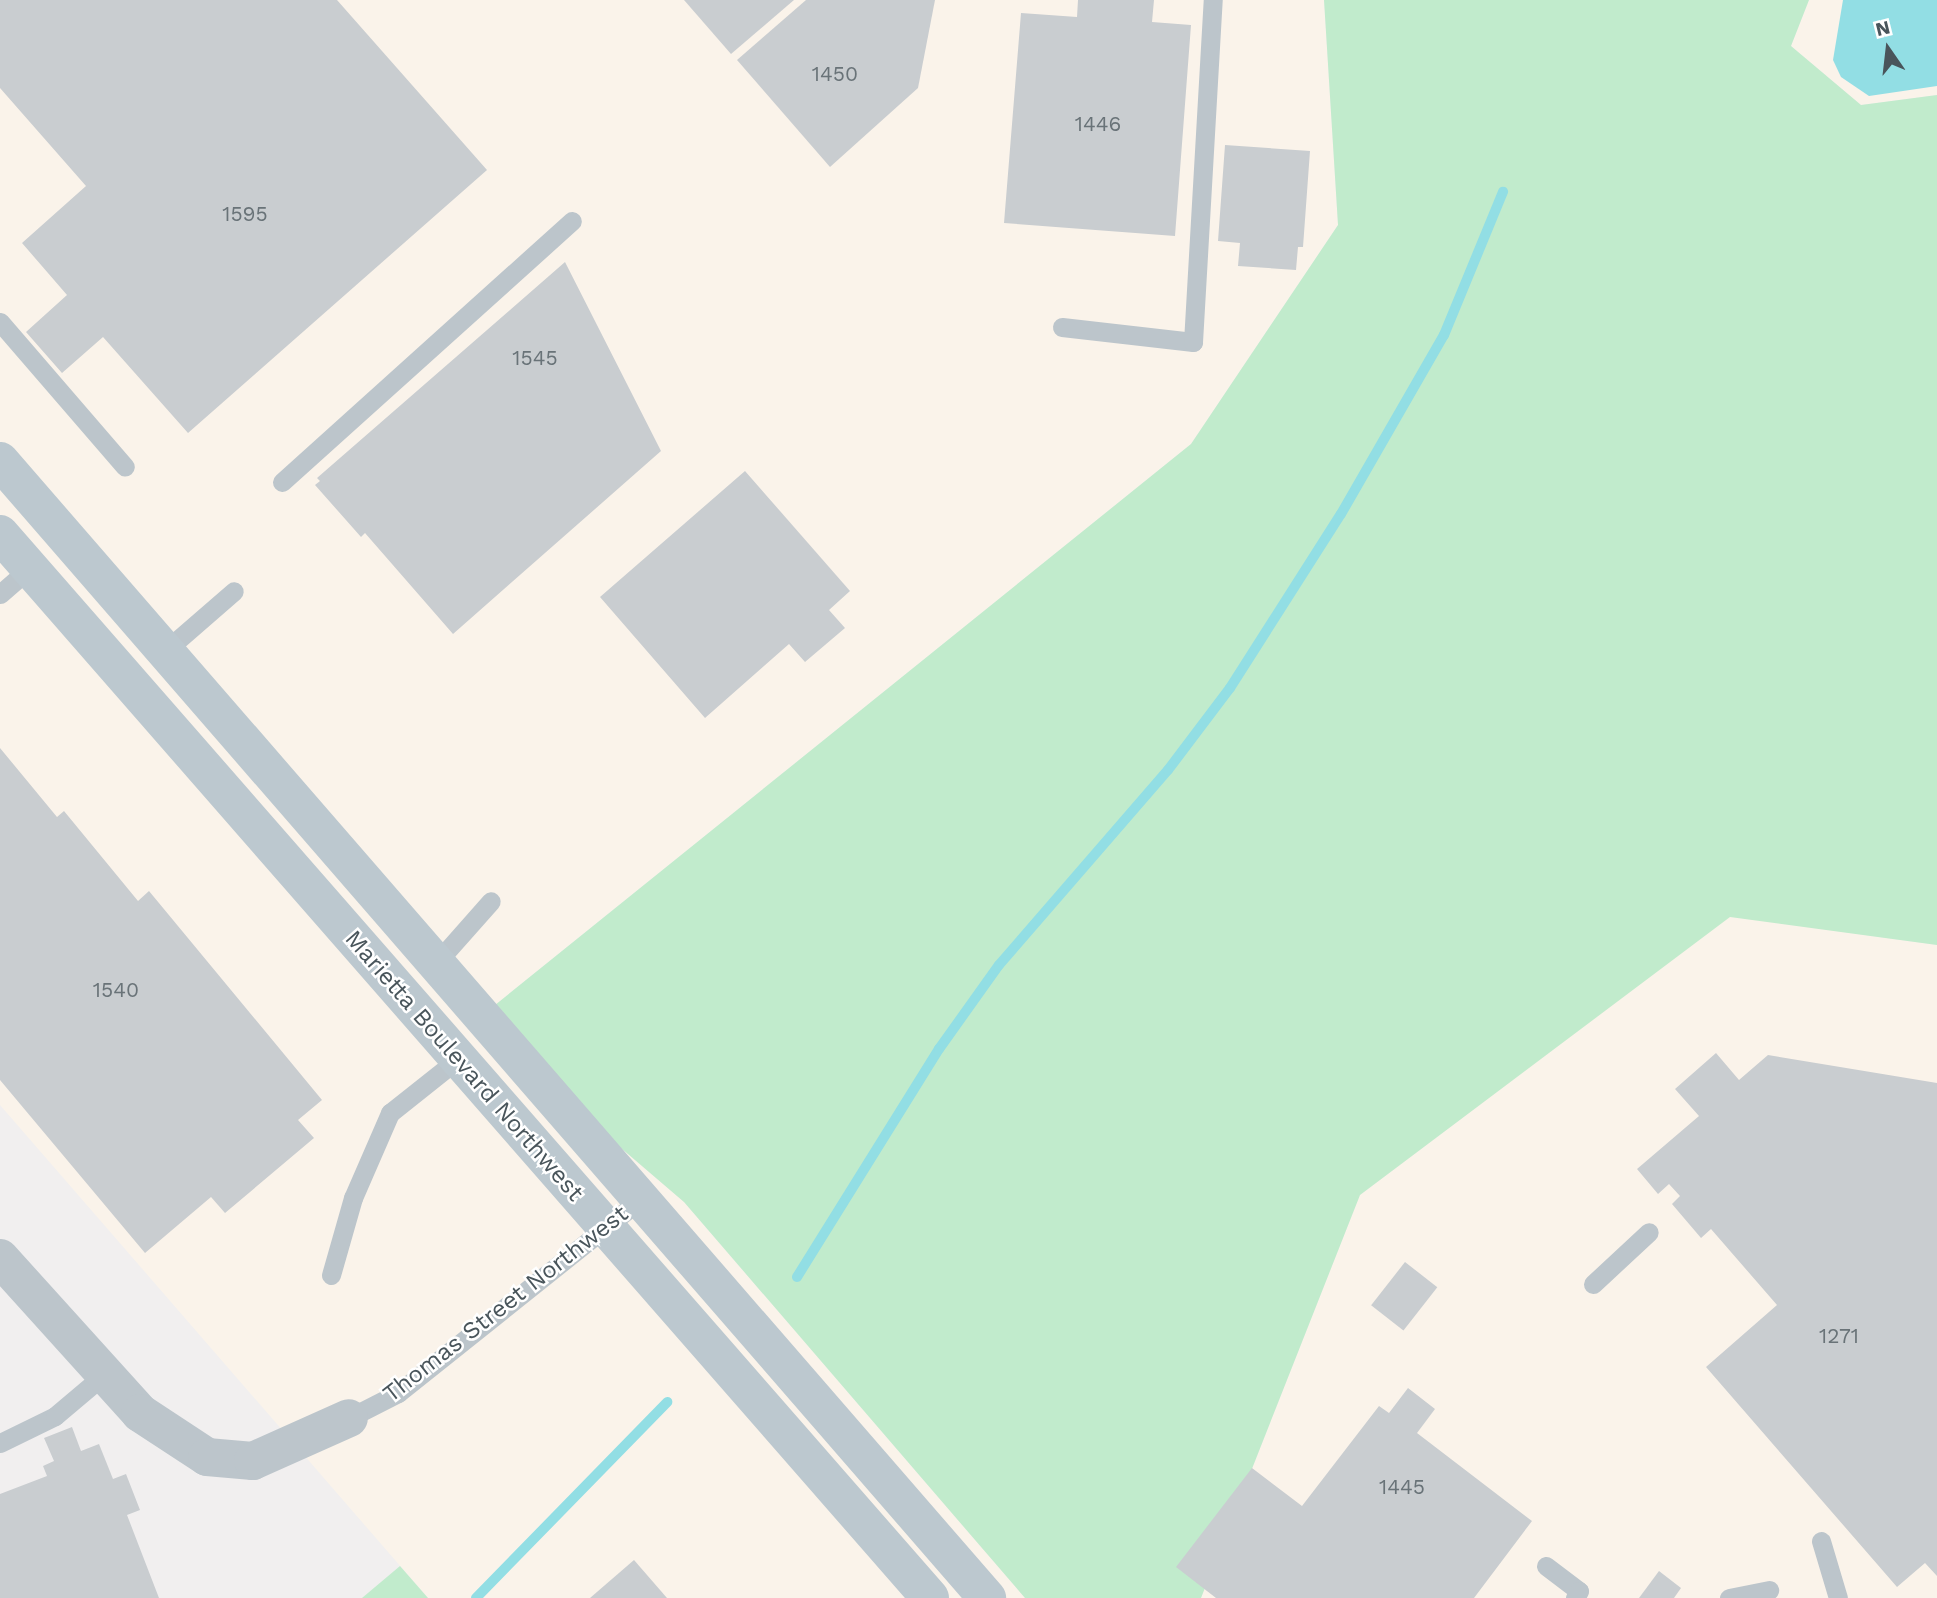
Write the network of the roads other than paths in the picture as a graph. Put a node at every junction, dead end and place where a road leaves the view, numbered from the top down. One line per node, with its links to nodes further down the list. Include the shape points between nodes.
1 (1213, 0): 4 (lane, via 1193,342)
2 (572, 221): 7 (lane)
3 (0, 322): 6 (lane)
4 (1062, 327)
5 (0, 461): 12 (main road)
6 (125, 467)
7 (282, 482)
8 (0, 534): 9 (main road, Marietta Boulevard Northwest)
9 (30, 568): 11 (lane); 15 (main road, Marietta Boulevard Northwest)
10 (234, 592): 12 (lane)
11 (0, 594)
12 (165, 651): 14 (main road)
13 (491, 901): 14 (lane)
14 (437, 962): 16 (main road)
15 (458, 1059): 17 (main road, Marietta Boulevard Northwest); 20 (lane, via 390,1113 353,1198)
16 (642, 1198): 17 (lane, Thomas Street Northwest); 29 (main road)
17 (607, 1227): 23 (lane, Thomas Street Northwest, via 398,1393); 28 (main road, Marietta Boulevard Northwest)
18 (1649, 1232): 21 (lane)
19 (3, 1267): 22 (street, Thomas Street Northwest)
20 (331, 1275)
21 (1593, 1284)
22 (106, 1373): 23 (street, Thomas Street Northwest, via 140,1413 207,1457 253,1461); 24 (lane, via 55,1416)
23 (349, 1419)
24 (0, 1443)
25 (1821, 1541): 32 (lane)
26 (1546, 1566): 30 (lane, via 1579,1591)
27 (1769, 1590): 31 (lane)
28 (930, 1598)
29 (987, 1598)
30 (1575, 1598)
31 (1729, 1598)
32 (1838, 1598)

